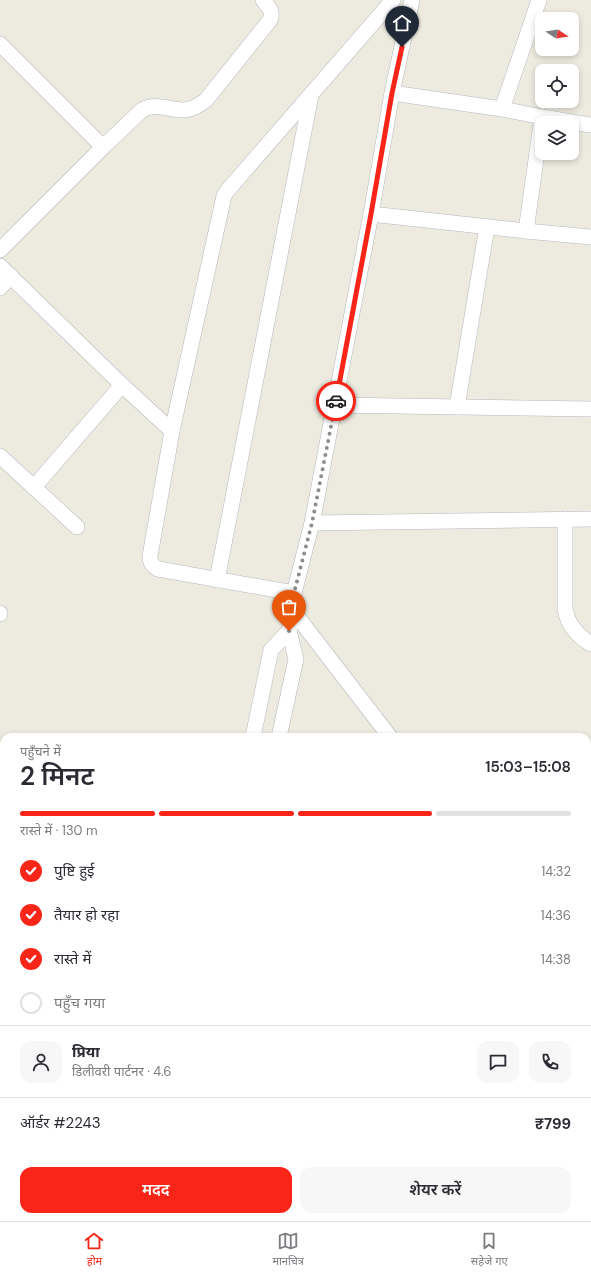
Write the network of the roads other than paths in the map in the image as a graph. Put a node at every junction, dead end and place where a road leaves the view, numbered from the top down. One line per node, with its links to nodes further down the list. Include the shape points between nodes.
1 (263, 0): 12 (street, via 272,12 270,20 206,100 194,108 183,110 148,106)
2 (393, 0): 7 (street)
3 (412, 0): 6 (street)
4 (539, 0): 8 (street)
5 (0, 44): 12 (street)
6 (392, 93): 8 (street); 14 (street)
7 (312, 94): 25 (street, via 224,196); 32 (street)
8 (502, 109): 9 (street)
9 (537, 116)
10 (579, 123): 11 (street)
11 (591, 125)
12 (103, 147): 18 (street)
13 (536, 160): 16 (street)
14 (371, 214): 15 (street); 22 (street)
15 (487, 227): 16 (street); 23 (street)
16 (526, 231): 17 (street)
17 (591, 237)
18 (0, 250)
19 (5, 271): 20 (street); 21 (street)
20 (0, 288)
21 (122, 385): 25 (street); 27 (street)
22 (335, 405): 23 (street); 30 (street)
23 (457, 407): 24 (street)
24 (591, 409)
25 (172, 431): 32 (street, via 150,562 158,569)
26 (0, 456): 27 (street)
27 (34, 487): 31 (street)
28 (565, 519): 29 (street); 30 (street); 36 (street, via 567,620 577,634)
29 (591, 519)
30 (312, 523): 33 (street)
31 (77, 527)
32 (218, 580): 33 (street)
33 (294, 593): 34 (street)
34 (293, 611): 35 (street); 39 (street)
35 (289, 631): 37 (street, via 271,650); 38 (street, via 296,659)
36 (591, 644)
37 (254, 733)
38 (280, 733)
39 (387, 733)

